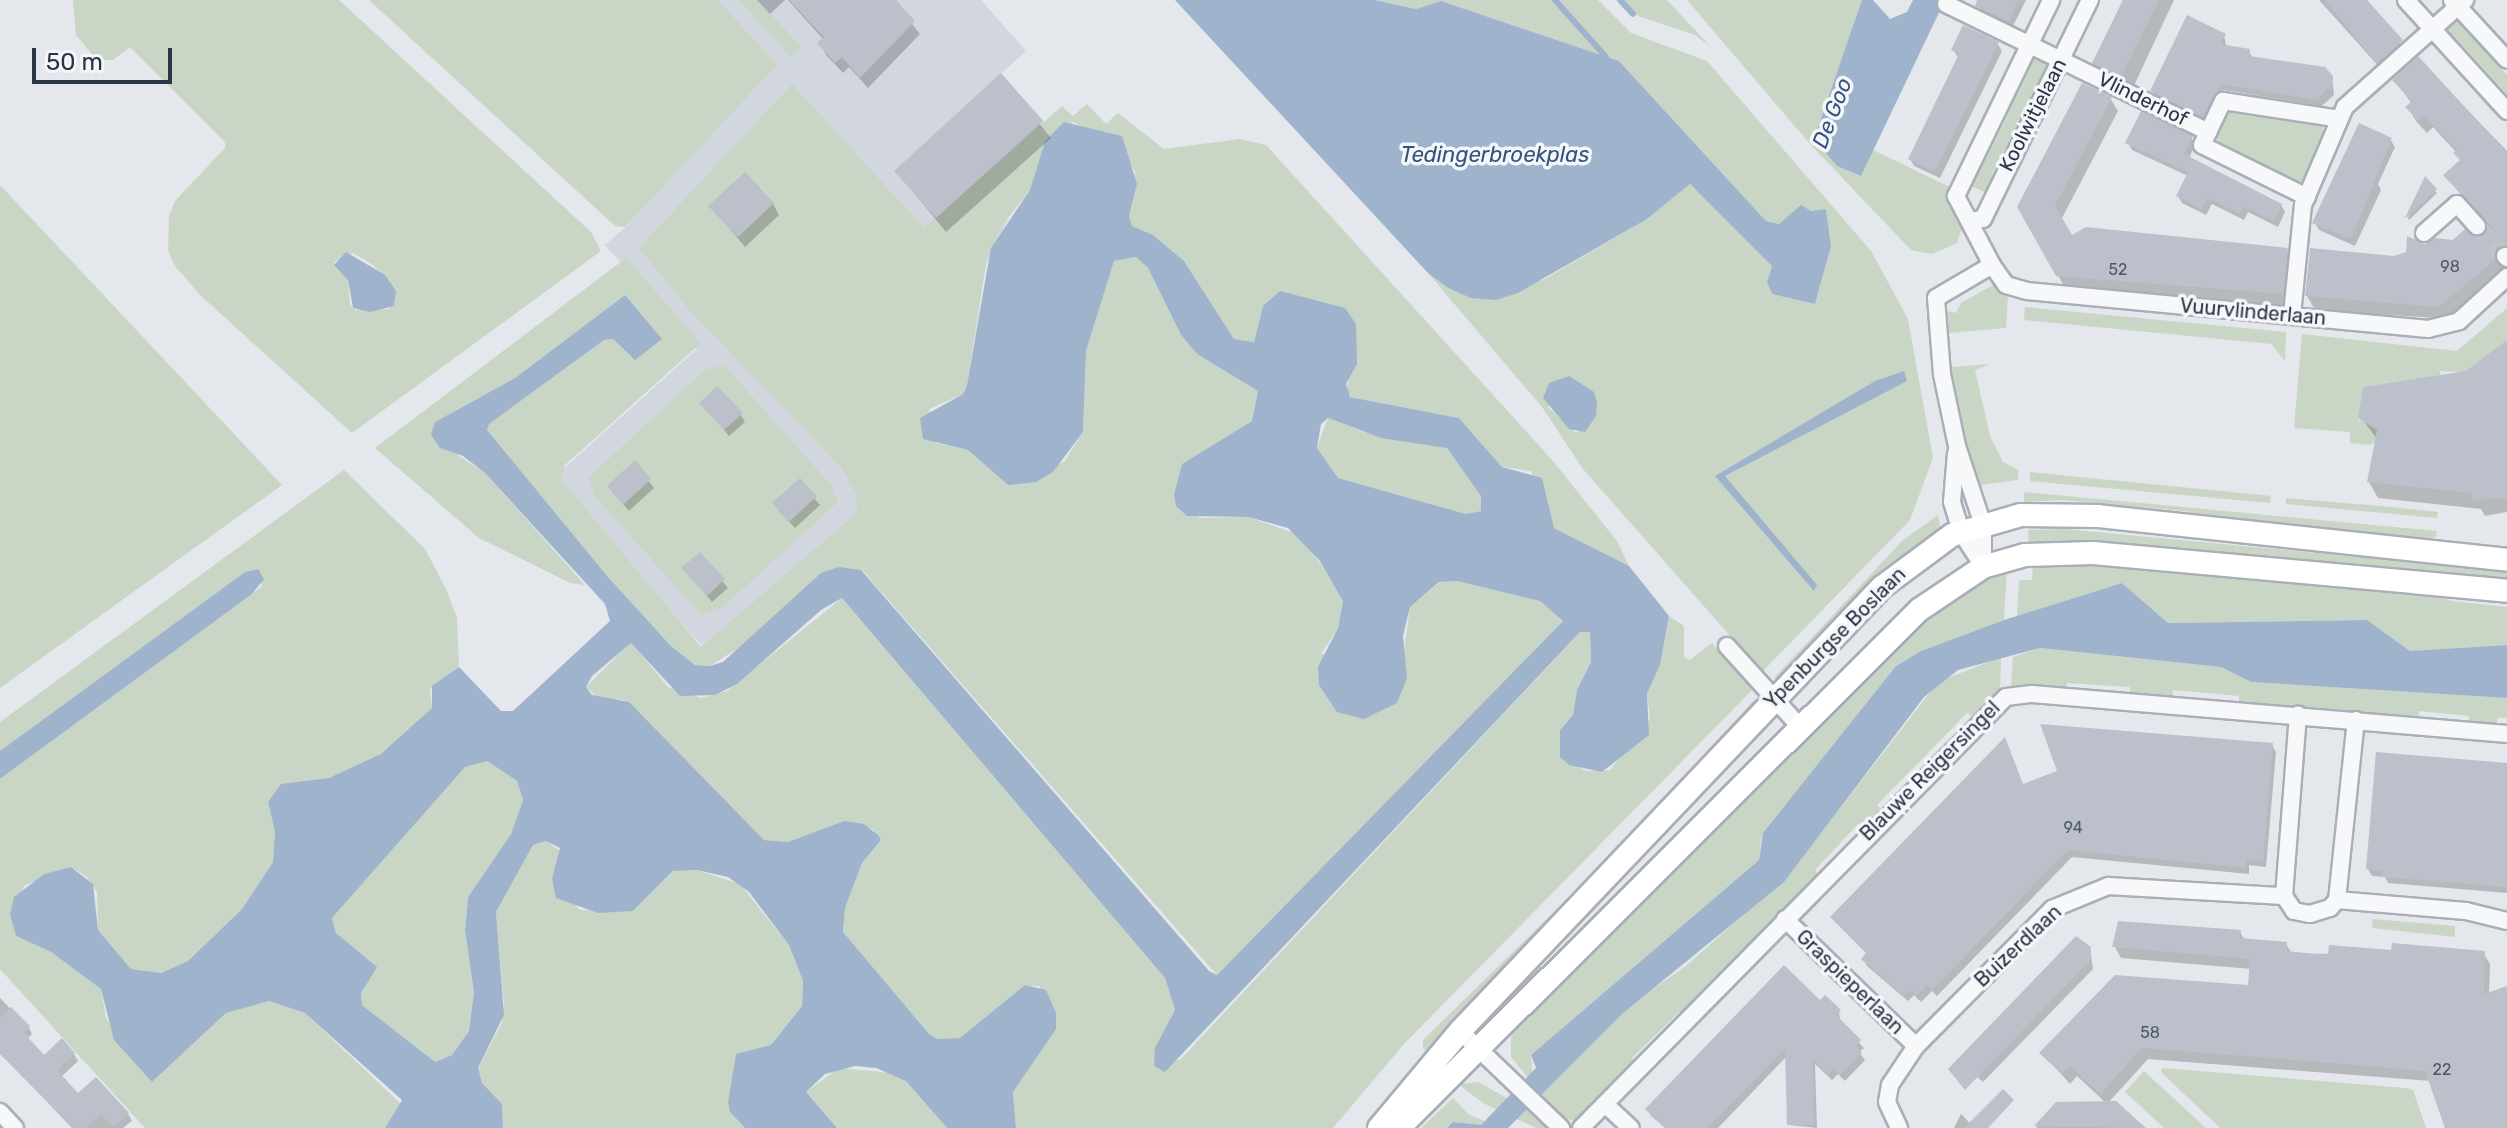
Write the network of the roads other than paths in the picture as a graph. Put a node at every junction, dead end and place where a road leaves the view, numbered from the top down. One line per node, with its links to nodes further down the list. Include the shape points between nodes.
1 (2051, 0): 7 (street, Koolwitjelaan)
2 (2090, 0): 8 (street, Koolwitjelaan)
3 (2406, 0): 6 (street)
4 (2459, 2): 6 (street); 9 (street)
5 (1946, 4): 7 (street, Vlinderhof)
6 (2432, 29): 10 (street); 11 (street, via 2354,99)
7 (2030, 44): 8 (street, Vlinderhof); 14 (street, Koolwitjelaan, via 1956,196)
8 (2061, 60): 12 (street, Vlinderhof); 14 (street, Koolwitjelaan, via 1983,219)
9 (2507, 60)
10 (2507, 111)
11 (2340, 119): 12 (street, Vlinderhof, via 2223,101); 13 (street)
12 (2209, 132): 13 (street, Vlinderhof, via 2202,145)
13 (2307, 197): 19 (street)
14 (1970, 221): 17 (street, Koolwitjelaan)
15 (2477, 226): 16 (street, via 2457,204)
16 (2424, 233)
17 (1992, 265): 19 (street, Vuurvlinderlaan, via 2006,285 2027,291); 20 (street, via 1936,298 1942,374)
18 (2507, 277): 19 (street, Vuurvlinderlaan, via 2445,329)
19 (2292, 315)
20 (1957, 446): 21 (street); 22 (street, via 1952,502)
21 (1983, 525): 22 (main road, Ypenburgse Boslaan); 23 (main road, Ypenburgse Boslaan, via 2021,515 2098,516); 24 (street)
22 (1961, 532): 24 (street); 27 (main road, Ypenburgse Boslaan, via 1897,572)
23 (2507, 560)
24 (1983, 567): 25 (main road, Ypenburgse Boslaan, via 2025,555 2093,553); 30 (main road, Ypenburgse Boslaan, via 1919,610)
25 (2507, 591)
26 (1727, 646): 27 (street)
27 (1774, 698): 30 (street); 36 (main road, Ypenburgse Boslaan)
28 (2298, 715): 29 (street, Blauwe Reigersingel); 32 (street); 34 (street, Blauwe Reigersingel, via 2032,694 2006,697)
29 (2356, 720): 31 (street, Blauwe Reigersingel); 33 (street)
30 (1801, 728): 38 (main road, Ypenburgse Boslaan)
31 (2507, 734)
32 (2284, 896): 33 (street, Buizerdlaan, via 2294,911 2310,914 2319,914); 37 (street, Buizerdlaan, via 2108,886 2081,893 2052,909)
33 (2337, 900): 35 (street, Buizerdlaan, via 2466,911)
34 (1785, 919): 37 (street, Graspieperlaan); 39 (street, Blauwe Reigersingel)
35 (2507, 921)
36 (1460, 1031): 38 (street); 42 (main road, Ypenburgse Boslaan)
37 (1916, 1046): 47 (street, Graspieperlaan, via 1890,1085 1887,1102)
38 (1481, 1052): 43 (main road, Ypenburgse Boslaan); 44 (street)
39 (1605, 1104): 45 (street, Blauwe Reigersingel); 46 (street)
40 (0, 1112): 41 (street)
41 (15, 1128)
42 (1379, 1128)
43 (1399, 1128)
44 (1561, 1128)
45 (1581, 1128)
46 (1631, 1128)
47 (1899, 1128)

